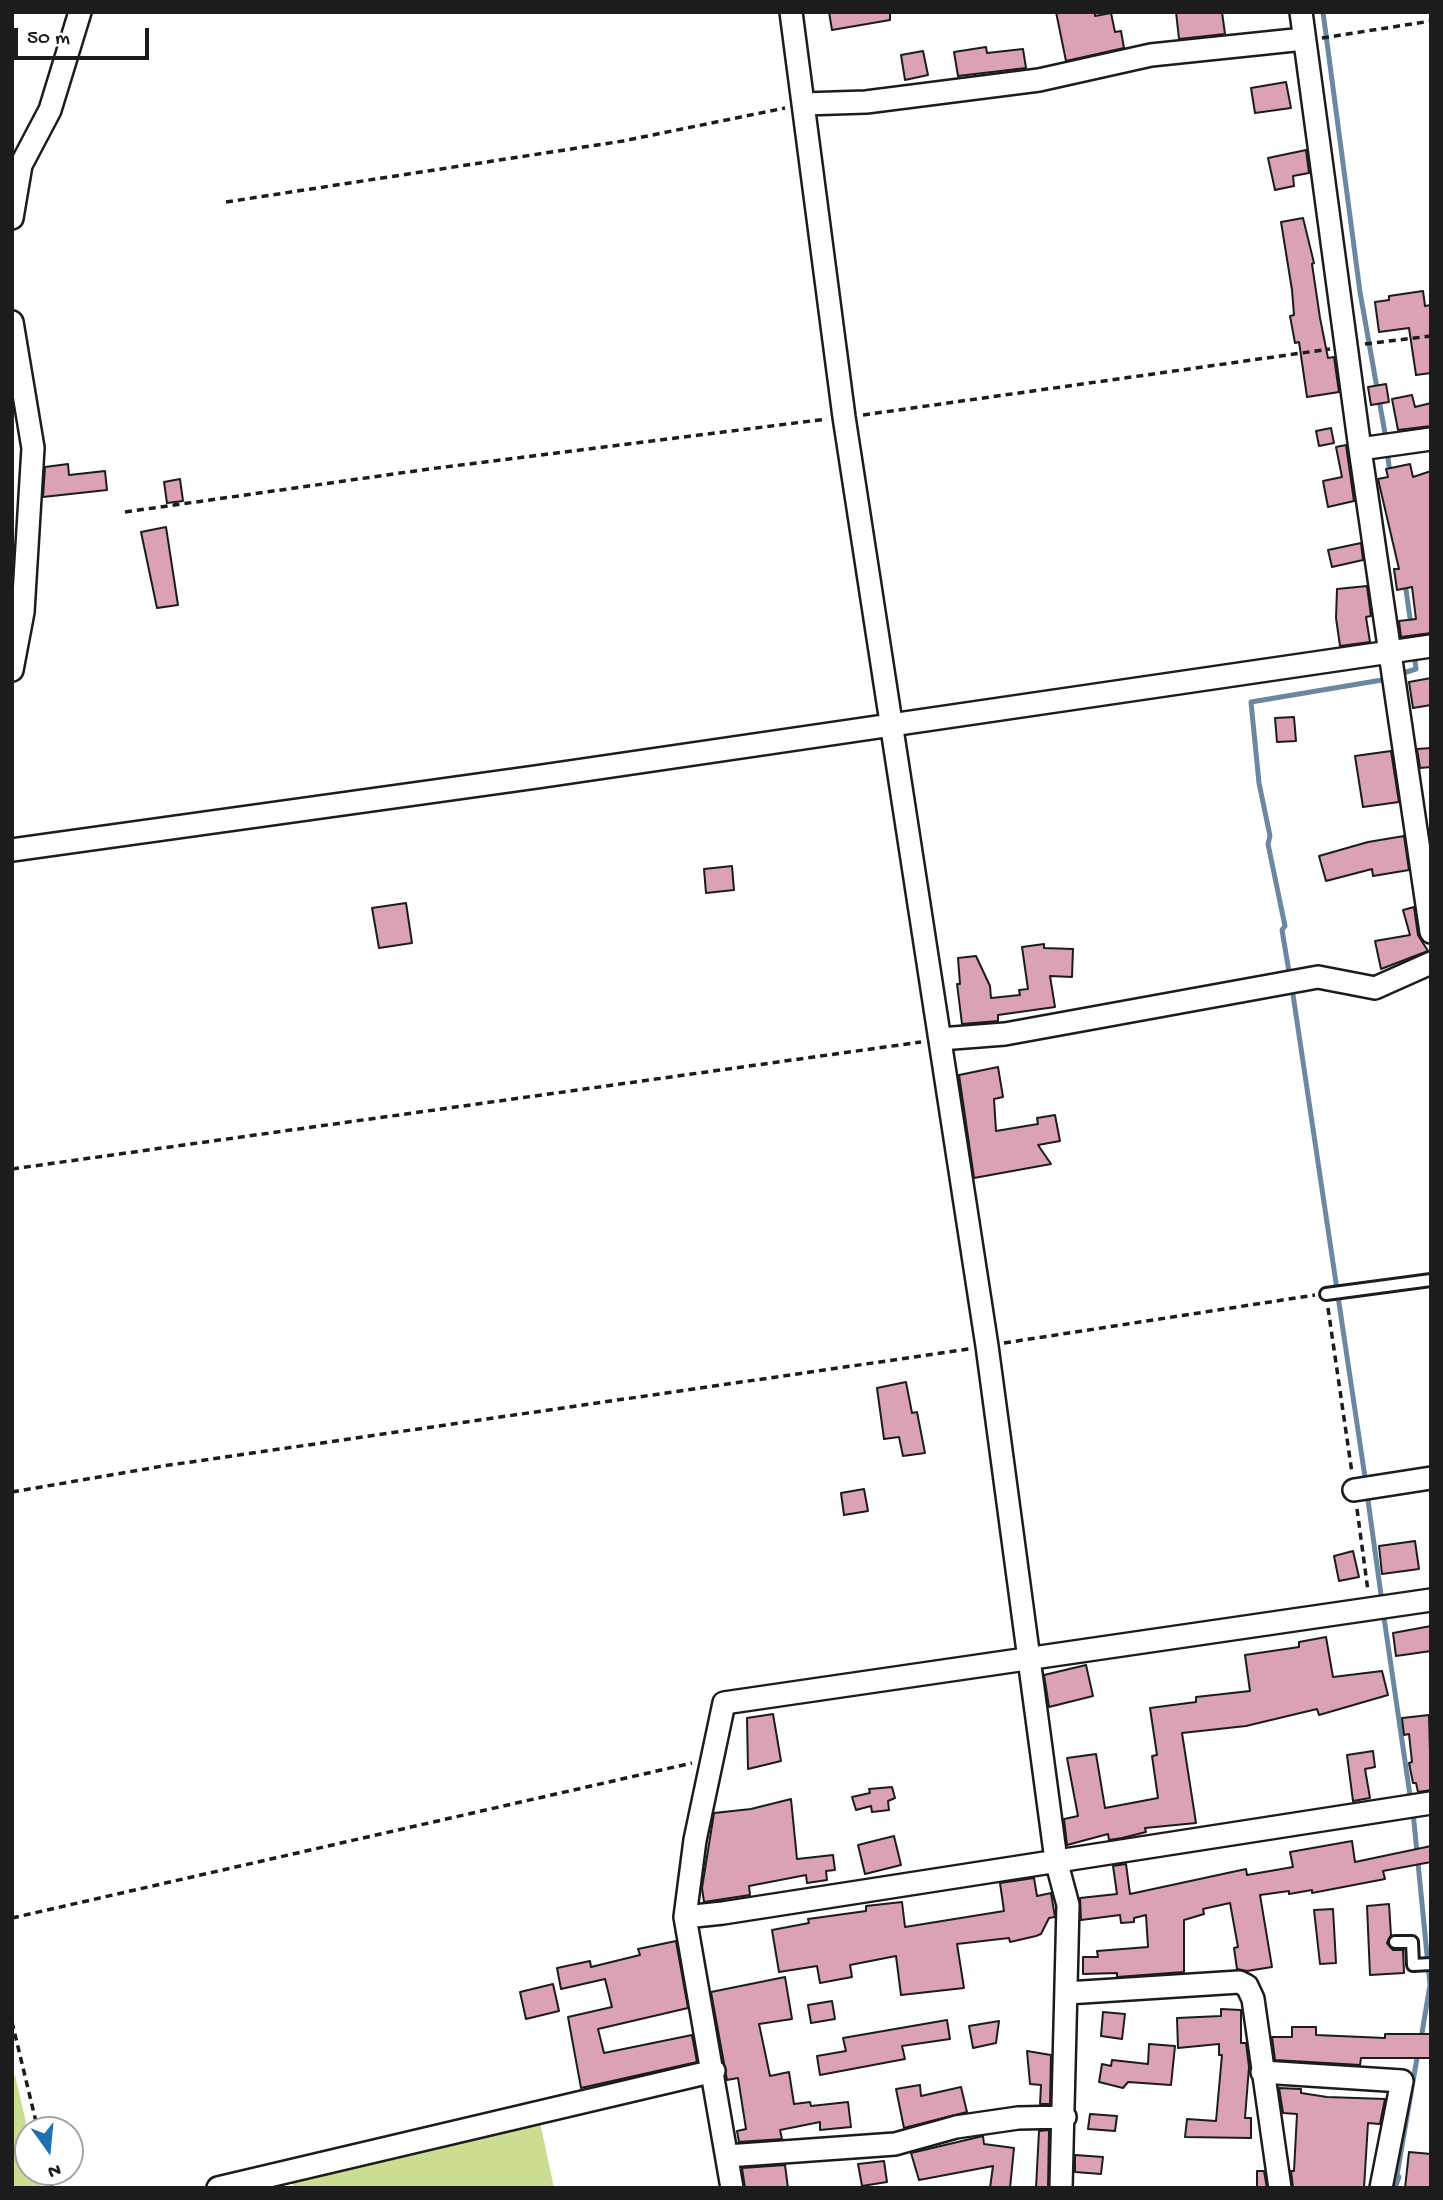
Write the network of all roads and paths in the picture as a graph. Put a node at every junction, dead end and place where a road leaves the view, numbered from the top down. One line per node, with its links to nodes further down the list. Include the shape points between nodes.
1 (80, 12): 8 (street, via 50,110 21,165)
2 (791, 12): 6 (street)
3 (1301, 12): 5 (street)
4 (1431, 21): 5 (path)
5 (1304, 40): 6 (street, via 1151,55 1013,83 866,102); 11 (street)
6 (804, 104): 7 (path, via 623,141); 12 (street)
7 (226, 202)
8 (12, 218)
9 (12, 322): 18 (street, via 33,448 23,612)
10 (1431, 336): 11 (path)
11 (1345, 347): 12 (path); 14 (street)
12 (844, 417): 15 (path); 19 (street)
13 (1431, 439): 14 (street)
14 (1367, 448): 17 (street)
15 (125, 512)
16 (1431, 646): 17 (street)
17 (1390, 651): 19 (street); 21 (street)
18 (12, 670)
19 (892, 725): 20 (street); 23 (street)
20 (12, 850)
21 (1431, 932)
22 (1431, 963): 23 (street, via 1375,988 1318,977 1005,1034)
23 (940, 1039): 24 (path); 27 (street)
24 (12, 1169)
25 (1431, 1280): 26 (lane)
26 (1326, 1294): 27 (path); 29 (path)
27 (987, 1346): 30 (path); 33 (street)
28 (1431, 1478): 29 (street)
29 (1354, 1490): 32 (path)
30 (12, 1492)
31 (1431, 1600): 32 (street)
32 (1371, 1609): 33 (street)
33 (1028, 1657): 34 (street, via 724,1703); 36 (street)
34 (711, 1758): 37 (street); 38 (path)
35 (1431, 1803): 36 (street)
36 (1056, 1860): 37 (street); 41 (street, via 1068,1905)
37 (685, 1917): 43 (street)
38 (12, 1918)
39 (1395, 1942): 40 (lane, via 1412,1942 1413,1965)
40 (1431, 1964)
41 (1067, 1993): 44 (street, via 1239,1982 1253,1998); 46 (street)
42 (12, 2022): 45 (path)
43 (714, 2071): 47 (street); 48 (street)
44 (1262, 2072): 51 (street); 52 (street, via 1402,2081)
45 (35, 2116)
46 (1065, 2117): 47 (street, via 956,2127 895,2144); 50 (street)
47 (727, 2156): 49 (street)
48 (218, 2188)
49 (732, 2188)
50 (1061, 2188)
51 (1280, 2188)
52 (1381, 2188)

